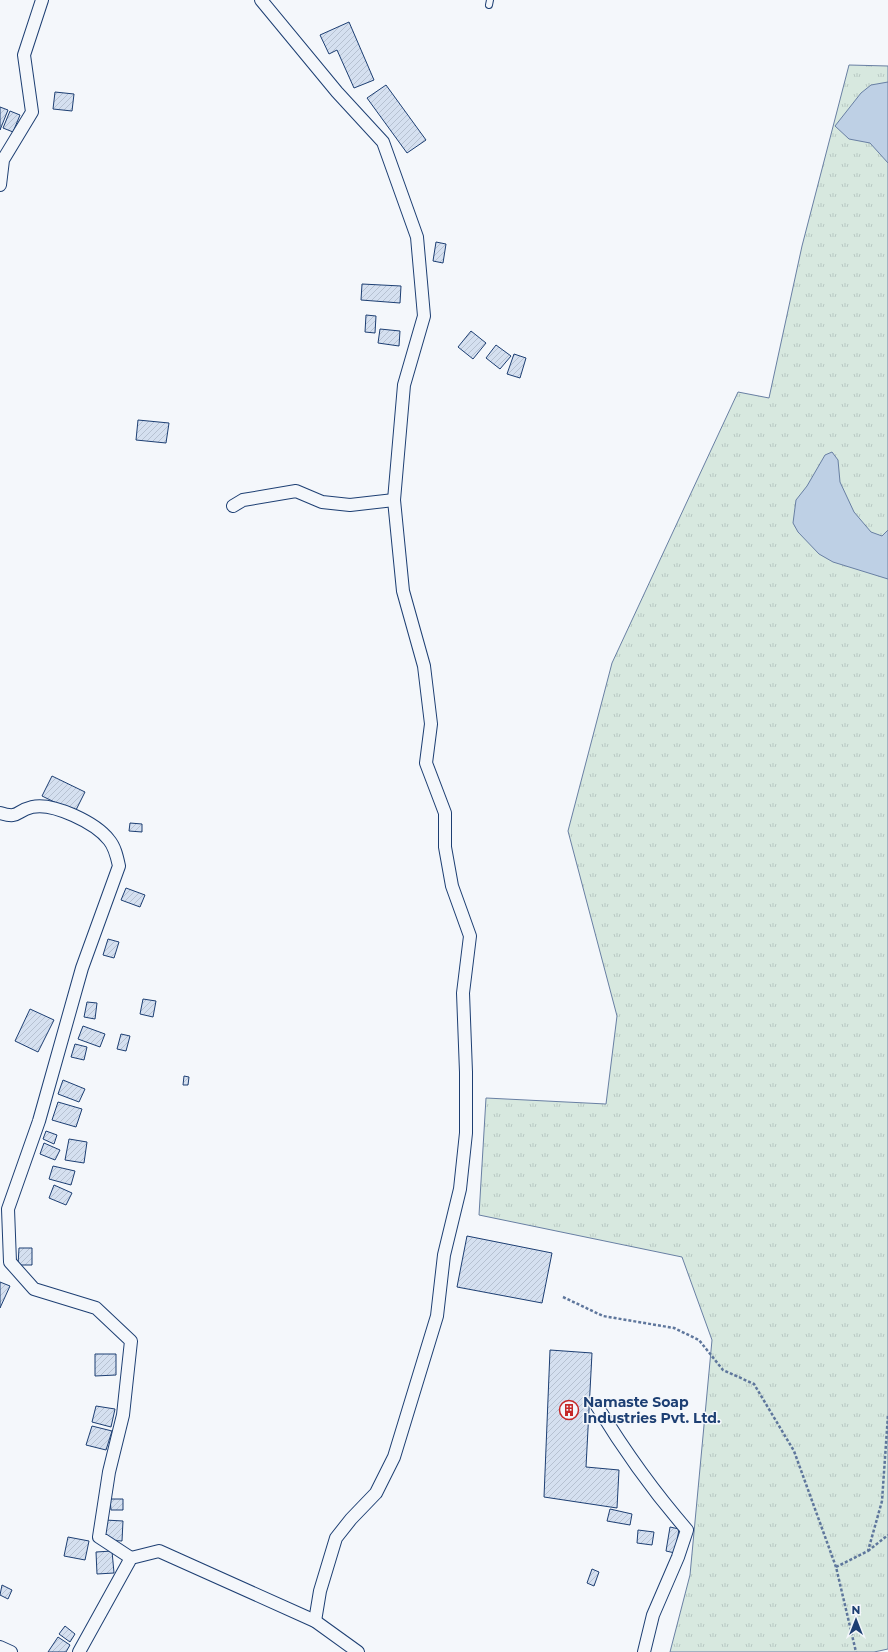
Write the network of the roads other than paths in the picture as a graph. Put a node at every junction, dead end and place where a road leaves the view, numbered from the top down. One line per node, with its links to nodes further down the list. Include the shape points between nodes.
1 (42, 0): 3 (street, via 24,55 32,112 3,160)
2 (261, 0): 4 (street, via 337,92 383,142 417,237 424,316 404,385)
3 (0, 185)
4 (394, 500): 5 (street, via 350,505 322,502 296,491 243,500); 9 (street, via 404,591 424,666 431,724 426,763 444,813 444,847 452,886 470,936 463,993 466,1133 460,1189 444,1255 436,1316 394,1457 376,1493 336,1538 320,1591)
5 (234, 506)
6 (0, 813): 8 (street, via 12,816 32,807 53,807 97,828 110,841 119,866 82,968 39,1121 8,1209 10,1262 34,1289 96,1308 131,1341 123,1415 109,1472 99,1537)
7 (597, 1406): 14 (street, via 624,1450 660,1499 687,1530 653,1615)
8 (132, 1558): 9 (street, via 159,1551); 12 (street)
9 (315, 1621): 13 (street)
10 (0, 1647): 11 (street)
11 (11, 1652)
12 (79, 1652)
13 (358, 1652)
14 (644, 1652)

